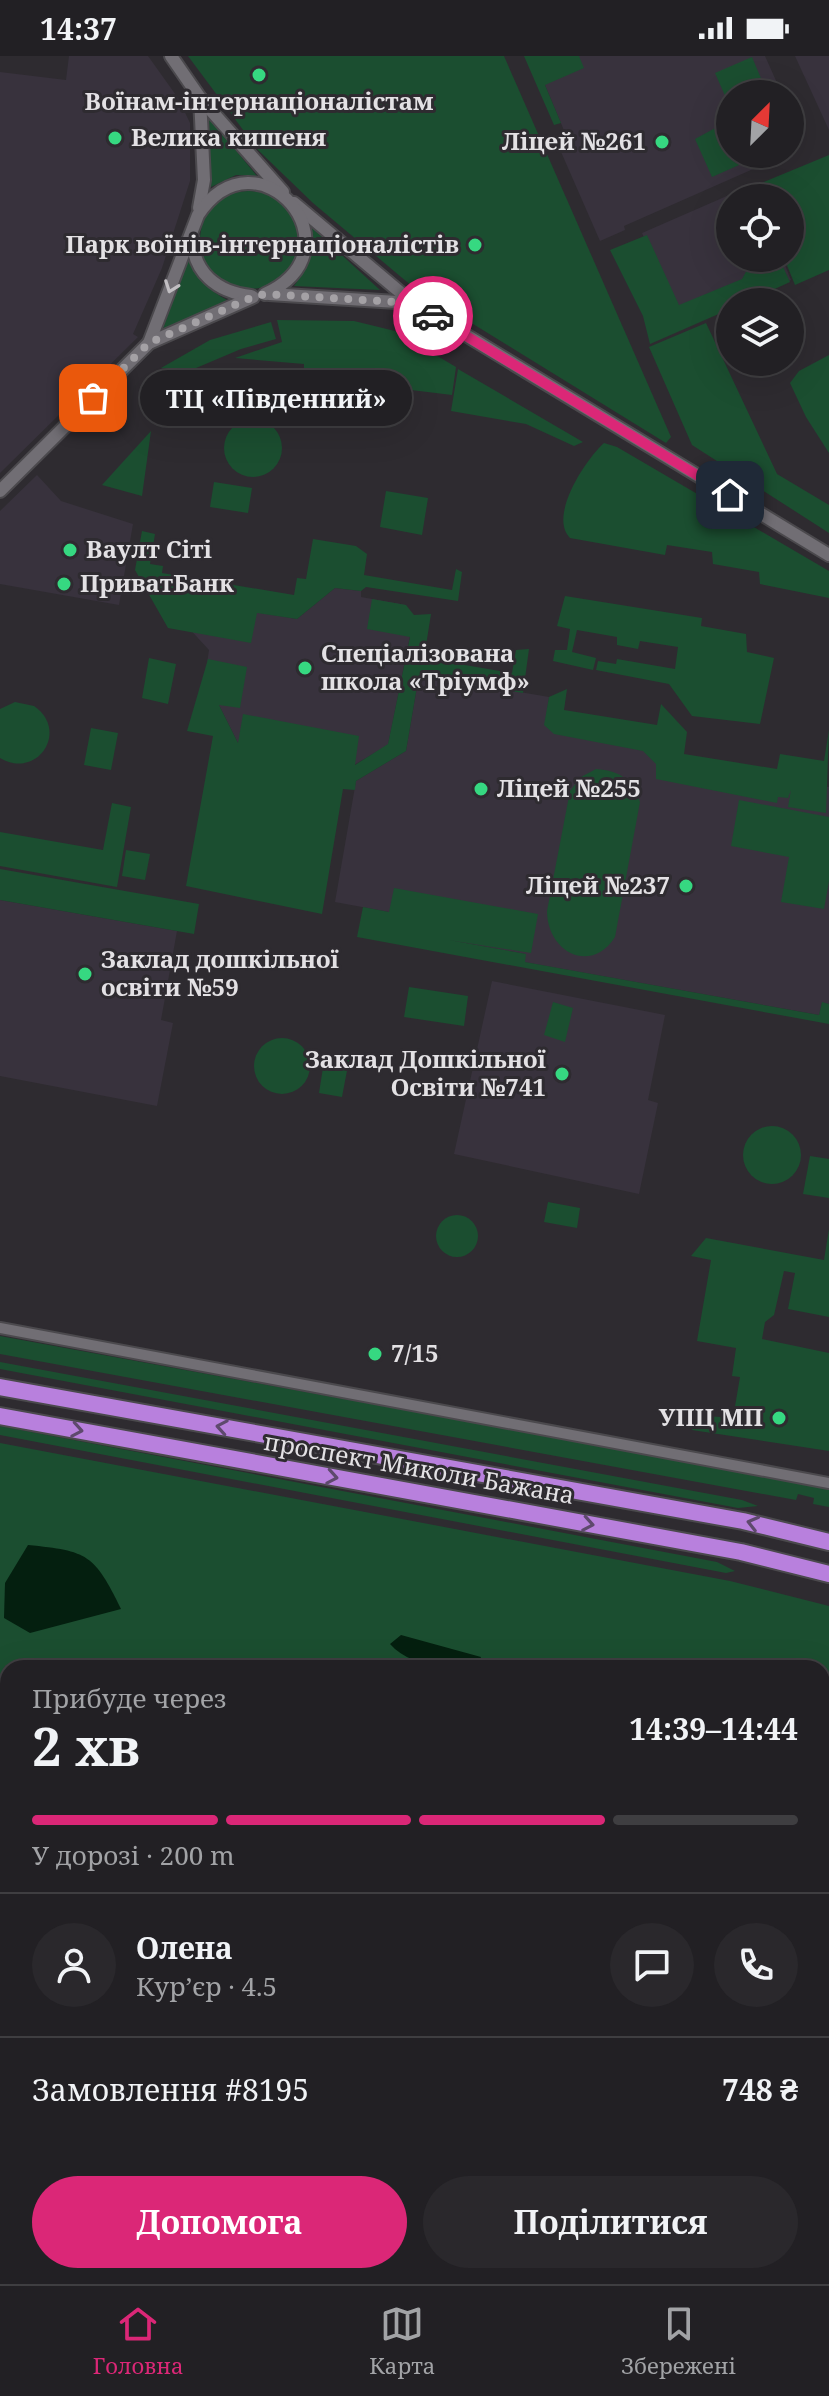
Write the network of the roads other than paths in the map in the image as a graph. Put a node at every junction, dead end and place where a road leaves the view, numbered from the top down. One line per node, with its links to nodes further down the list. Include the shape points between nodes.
1 (171, 56): 2 (street)
2 (200, 98): 3 (street); 4 (street, via 204,180)
3 (289, 198): 4 (street, via 261,184 231,186 206,202); 6 (street, via 303,224 304,253 290,279); 7 (street)
4 (198, 215): 5 (street)
5 (192, 230): 6 (street, via 197,263 206,277 233,294); 8 (street, one-way to 8)
6 (259, 295): 7 (street); 8 (street)
7 (413, 303): 10 (street)
8 (149, 343): 9 (street)
9 (0, 491)
10 (829, 555)
11 (0, 1328): 14 (street)
12 (0, 1387): 15 (highway, проспект Миколи Бажана, one-way to 12, via 743,1521)
13 (0, 1416): 16 (highway, проспект Миколи Бажана, one-way to 16, via 741,1552)
14 (829, 1483)
15 (829, 1542)
16 (829, 1574)

